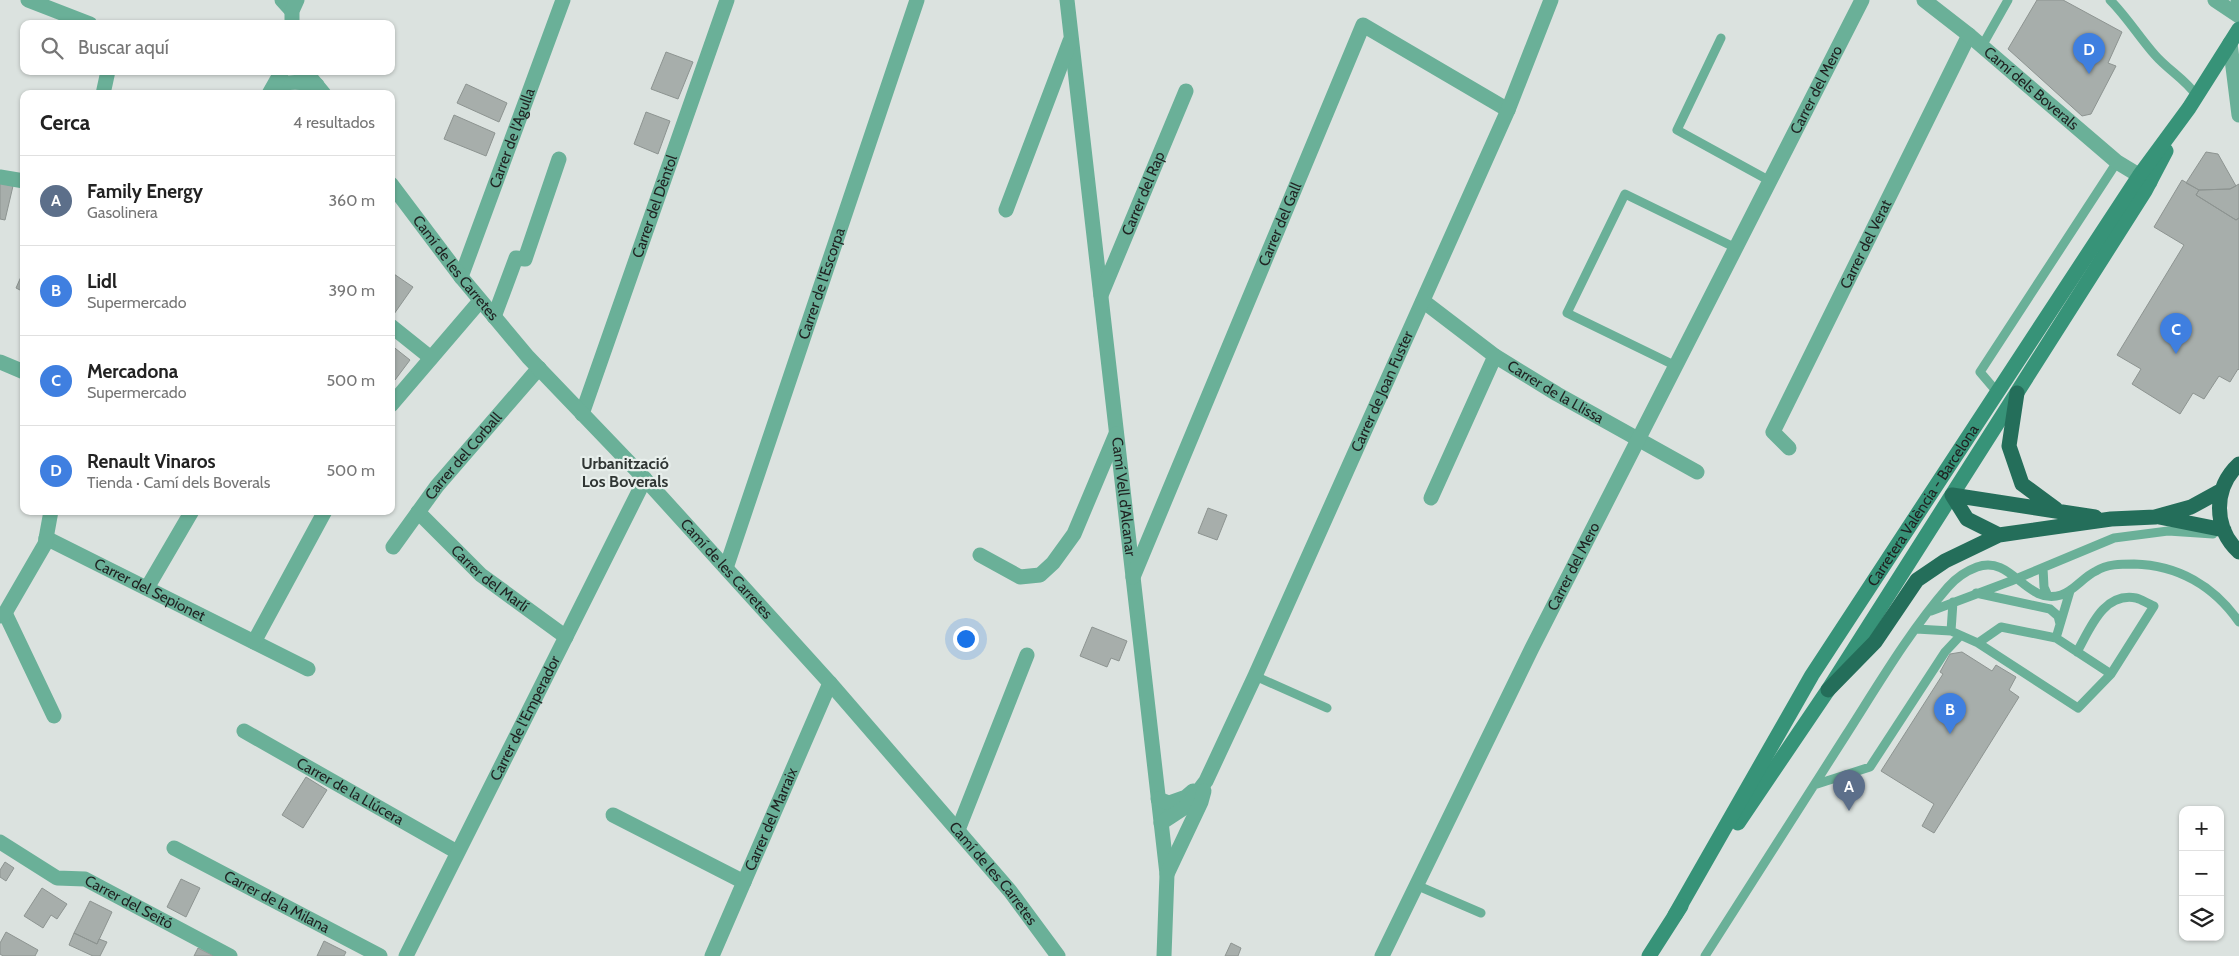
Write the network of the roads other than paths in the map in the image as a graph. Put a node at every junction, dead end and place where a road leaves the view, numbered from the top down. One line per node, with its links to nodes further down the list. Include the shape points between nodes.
1 (28, 0): 13 (street)
2 (563, 0): 39 (street, Carrer de l'Agulla)
3 (727, 0): 55 (street, Carrer del Dèntol)
4 (917, 0): 78 (street, Carrer de l'Escorpa)
5 (1067, 0): 16 (street, Camí Vell d'Alcanar)
6 (1552, 0): 28 (street, Carrer de Joan Fuster)
7 (1862, 0): 35 (street, Carrer del Mero)
8 (1924, 0): 14 (street, Camí dels Boverals)
9 (2008, 0): 18 (lane)
10 (2110, 0): 27 (lane, via 2155,55 2187,82)
11 (2215, 0): 12 (street)
12 (2239, 16)
13 (80, 20)
14 (1969, 35): 18 (street, Camí dels Boverals); 58 (street, Carrer del Verat, via 1774,432)
15 (2235, 35): 27 (main road, Carretera València - Barcelona); 29 (street)
16 (1071, 37): 37 (street, Camí Vell d'Alcanar); 40 (street, Camí Vell d'Alcanar)
17 (1721, 38): 35 (lane, via 1677,130)
18 (1982, 46): 31 (street, Camí dels Boverals)
19 (107, 75): 23 (street)
20 (280, 75): 24 (street)
21 (309, 75): 22 (street)
22 (321, 89): 25 (street, via 294,81)
23 (104, 90)
24 (272, 90)
25 (272, 90)
26 (1186, 91): 40 (street, Carrer del Rap)
27 (2193, 102): 33 (main road, Carretera València - Barcelona)
28 (1508, 110): 42 (street, Carrer de Joan Fuster); 80 (street, Carrer del Gall, via 1363,25)
29 (2239, 115)
30 (559, 158): 44 (street, via 525,259 516,258)
31 (2117, 162): 33 (street, Camí dels Boverals); 52 (lane, via 1980,372)
32 (0, 177): 34 (street)
33 (2144, 179): 43 (main road, Carretera València - Barcelona); 53 (main road, Carretera València - Barcelona)
34 (20, 180)
35 (1770, 181): 38 (street, Carrer del Mero)
36 (395, 189): 39 (street, Camí de les Carretes)
37 (1006, 210)
38 (1736, 248): 49 (street, Carrer del Mero); 49 (lane, via 1625,194 1567,313)
39 (461, 277): 41 (street, Camí de les Carretes)
40 (1101, 297): 56 (street, Camí Vell d'Alcanar)
41 (480, 301): 44 (street, Camí de les Carretes); 47 (street)
42 (1423, 301): 46 (street, Carrer de la Llissa); 103 (street, Carrer de Joan Fuster)
43 (2047, 316): 52 (main road, Carretera València - Barcelona); 63 (main road, via 2003,397 1952,477)
44 (494, 317): 50 (street, Camí de les Carretes)
45 (395, 329): 47 (street)
46 (1495, 356): 57 (street, Carrer de la Llissa); 64 (street)
47 (432, 358): 54 (street)
48 (0, 362): 51 (street)
49 (1676, 366): 57 (street, Carrer del Mero)
50 (539, 368): 55 (street, Camí de les Carretes); 66 (street, Carrer del Corball)
51 (20, 370)
52 (1997, 392): 102 (main road, Carretera València - Barcelona)
53 (2017, 393): 63 (main road, Carretera València - Barcelona); 65 (highway, via 2009,446 2022,484)
54 (395, 400)
55 (582, 414): 61 (street, Camí de les Carretes)
56 (1116, 433): 77 (street, via 1074,534 1040,575 1020,577); 80 (street, Camí Vell d'Alcanar)
57 (1638, 440): 60 (street, Carrer de la Llissa); 121 (street, Carrer del Mero)
58 (1789, 448)
59 (2239, 464): 62 (highway)
60 (1697, 472)
61 (645, 479): 78 (street, Camí de les Carretes); 94 (street, Carrer de l'Emperador)
62 (2222, 490): 70 (highway, via 2190,507); 72 (highway, via 2219,508)
63 (1952, 495): 65 (highway); 73 (highway, via 1967,519); 102 (main road, via 1932,508); 105 (main road, Carretera València - Barcelona)
64 (1430, 498)
65 (2059, 511): 71 (highway)
66 (418, 512): 75 (street, Carrer del Corball); 94 (street, Carrer del Marlí, via 481,575)
67 (50, 515): 74 (street)
68 (190, 515): 82 (street)
69 (323, 515): 96 (street)
70 (2155, 516): 71 (highway); 72 (highway)
71 (2111, 519): 73 (highway)
72 (2225, 533): 76 (highway); 79 (lane, via 2168,531 2114,538)
73 (1999, 535): 105 (highway, via 1945,561 1916,580 1874,642)
74 (46, 538): 82 (street, Carrer del Sepionet); 88 (street)
75 (393, 547)
76 (2239, 552)
77 (980, 555)
78 (726, 568): 104 (street, Camí de les Carretes)
79 (2042, 568): 81 (lane); 85 (lane)
80 (1133, 578): 111 (street, Camí Vell d'Alcanar)
81 (2017, 578): 84 (lane); 85 (lane, via 2027,587); 87 (lane, via 1998,566 1974,568 1954,581)
82 (147, 588): 96 (street, Carrer del Sepionet)
83 (2070, 591): 85 (lane, via 2061,596); 89 (lane, via 2096,570 2143,564 2181,574 2208,589 2222,600); 90 (lane)
84 (1976, 593): 86 (lane); 90 (lane, via 2050,609 2058,616)
85 (2048, 596)
86 (1953, 602): 87 (lane); 92 (lane)
87 (1930, 611): 91 (lane)
88 (2, 614): 107 (street)
89 (2239, 622)
90 (2060, 624): 95 (lane)
91 (1916, 629): 92 (lane); 110 (lane)
92 (1951, 631): 93 (lane)
93 (1960, 636): 97 (lane); 110 (lane, via 1944,652 1870,767)
94 (566, 637): 118 (street, Carrer de l'Emperador)
95 (2056, 638): 97 (lane, via 2001,627); 98 (lane)
96 (254, 642): 100 (street, Carrer del Sepionet)
97 (1978, 643): 101 (lane, via 2078,708)
98 (2077, 652): 101 (lane); 101 (lane, via 2104,606 2119,598 2136,598 2154,606)
99 (1027, 655): 115 (street)
100 (308, 669)
101 (2110, 674)
102 (1812, 675): 123 (main road, Carretera València - Barcelona)
103 (1255, 676): 106 (lane); 109 (street, Carrer de Joan Fuster)
104 (830, 683): 115 (street, Camí de les Carretes); 120 (street, Carrer del Marraix)
105 (1828, 690): 123 (main road, Carretera València - Barcelona)
106 (1327, 708)
107 (54, 716)
108 (244, 731): 118 (street, Carrer de la Llúcera)
109 (1206, 781): 111 (street, Carrer de Joan Fuster, via 1186,797 1169,803); 113 (street, Carrer de Joan Fuster); 114 (street, Carrer de Joan Fuster, via 1187,806)
110 (1814, 785): 132 (lane)
111 (1158, 799): 114 (street, Camí Vell d'Alcanar)
112 (613, 815): 120 (street)
113 (1195, 816): 114 (street, via 1176,828); 119 (street, Carrer de Joan Fuster)
114 (1161, 827): 119 (street, Camí Vell d'Alcanar)
115 (958, 830): 128 (street, Camí de les Carretes, via 1010,891)
116 (0, 842): 124 (street, Carrer del Seitó, via 58,878 85,879)
117 (174, 848): 125 (street, Carrer de la Milana)
118 (457, 852): 126 (street, Carrer de l'Emperador)
119 (1167, 874): 129 (street, Camí Vell d'Alcanar)
120 (744, 882): 127 (street, Carrer del Marraix)
121 (1416, 885): 122 (lane); 130 (street, Carrer del Mero)
122 (1481, 913)
123 (1675, 915): 131 (main road, Carretera València - Barcelona)
124 (230, 956)
125 (380, 956)
126 (406, 956)
127 (712, 956)
128 (1058, 956)
129 (1164, 956)
130 (1382, 956)
131 (1649, 956)
132 (1705, 956)

